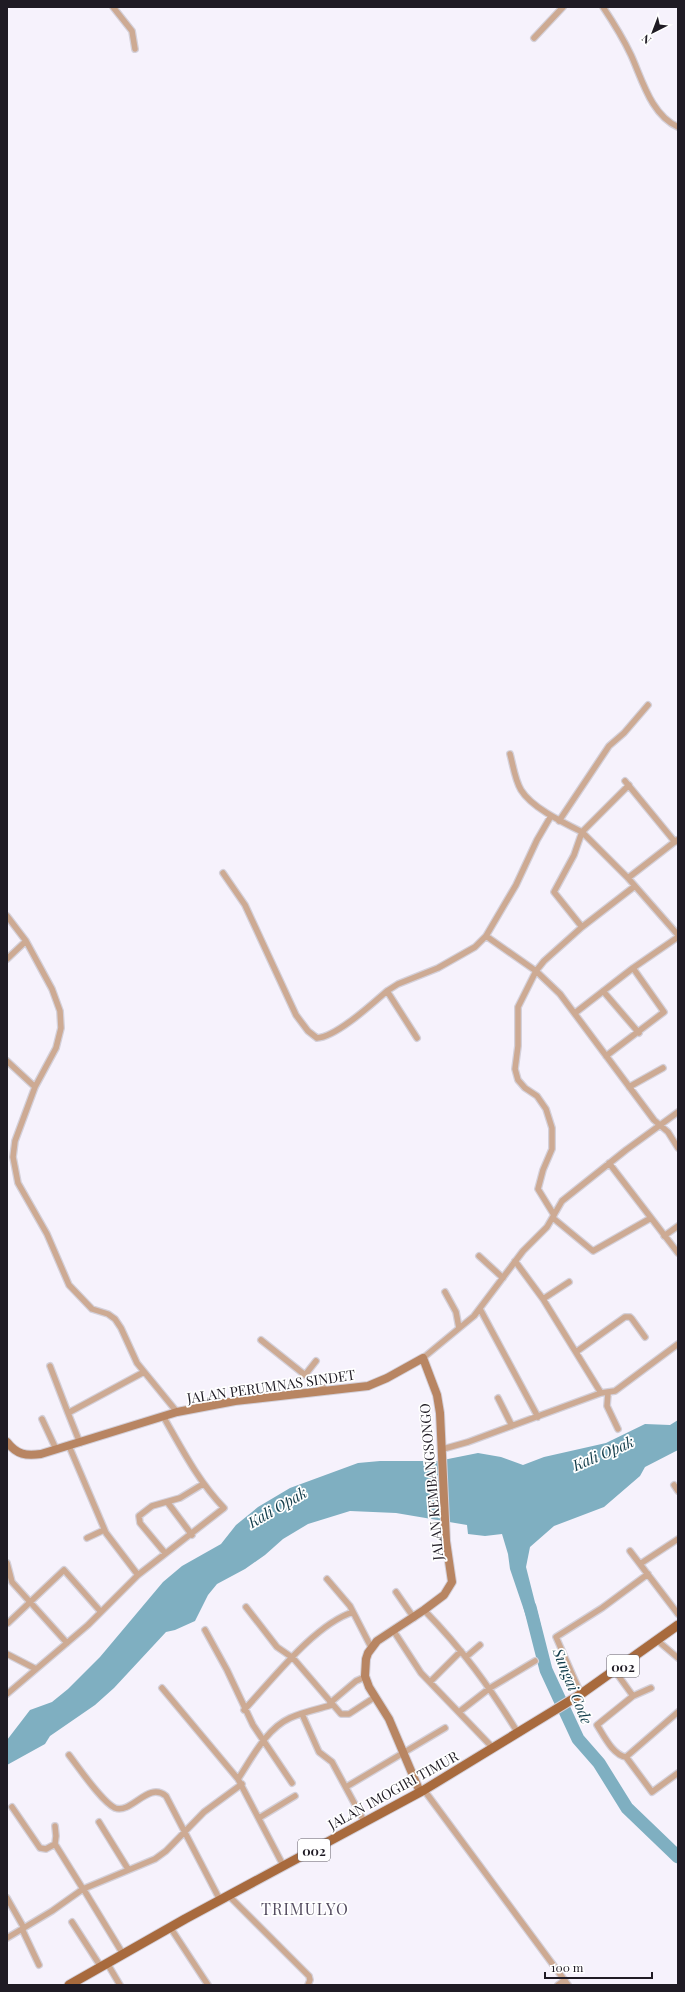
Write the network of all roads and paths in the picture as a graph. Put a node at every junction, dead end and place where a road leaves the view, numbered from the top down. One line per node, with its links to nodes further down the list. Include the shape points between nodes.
1 (113, 7): 5 (street, via 132,30)
2 (563, 7): 4 (street)
3 (603, 7): 6 (street, via 631,55 649,99 671,124)
4 (534, 38)
5 (135, 49)
6 (678, 127)
7 (648, 706): 10 (street, via 609,746)
8 (510, 754): 9 (street, via 520,789)
9 (551, 816): 10 (street); 18 (street, via 516,885)
10 (559, 821): 11 (street)
11 (582, 832): 12 (street, via 627,783); 14 (street); 17 (street, via 574,855 554,892)
12 (676, 841): 14 (street)
13 (223, 873): 24 (street, via 245,904 296,1016 317,1038 323,1038 349,1022)
14 (628, 878): 15 (street)
15 (635, 886): 17 (street); 19 (street)
16 (7, 916): 20 (street)
17 (582, 926): 23 (street)
18 (486, 936): 23 (street); 24 (street, via 475,947 438,968)
19 (678, 936): 22 (street)
20 (26, 940): 21 (street); 32 (street, via 52,989 60,1011 60,1038)
21 (7, 959)
22 (633, 968): 25 (street); 27 (street, via 665,1011)
23 (536, 971): 26 (street, via 560,994); 38 (street, via 518,1007 515,1069 518,1080 537,1096 546,1109 552,1128 552,1149 538,1189)
24 (387, 991): 28 (street)
25 (603, 991): 26 (street); 27 (street)
26 (574, 1013): 29 (street)
27 (639, 1033): 29 (street)
28 (417, 1038)
29 (606, 1056): 33 (street)
30 (7, 1061): 32 (street)
31 (663, 1068): 33 (street)
32 (35, 1087): 58 (street, via 13,1148 18,1183 47,1234 68,1285 92,1309 115,1319)
33 (628, 1087): 35 (street)
34 (678, 1112): 35 (street)
35 (660, 1125): 36 (street); 37 (street)
36 (678, 1148)
37 (610, 1163): 38 (street, via 562,1201); 39 (street)
38 (553, 1217): 39 (street, via 593,1251); 44 (street)
39 (651, 1218): 41 (street)
40 (678, 1226): 41 (street)
41 (664, 1236): 42 (street)
42 (678, 1253)
43 (479, 1256): 45 (street)
44 (516, 1261): 45 (street); 48 (street)
45 (504, 1278): 49 (street)
46 (569, 1282): 48 (street)
47 (445, 1292): 50 (street, via 456,1312)
48 (543, 1299): 54 (street)
49 (480, 1309): 50 (street); 67 (street)
50 (459, 1328): 55 (street)
51 (645, 1337): 54 (street, via 630,1317 625,1317)
52 (261, 1340): 59 (street)
53 (678, 1344): 62 (street, via 615,1391)
54 (576, 1352): 61 (street)
55 (423, 1358): 60 (street, JALAN PERUMNAS SINDET, via 368,1386); 75 (street, JALAN KEMBANGSONGO, via 438,1400)
56 (316, 1361): 59 (street)
57 (50, 1366): 65 (street)
58 (144, 1372): 64 (street); 65 (street)
59 (304, 1375): 60 (street)
60 (329, 1391): 64 (street, JALAN PERUMNAS SINDET, via 235,1401)
61 (601, 1393): 62 (street); 67 (street)
62 (608, 1393): 70 (street, via 607,1406)
63 (498, 1398): 69 (street)
64 (177, 1412): 66 (street, JALAN PERUMNAS SINDET)
65 (68, 1413): 72 (street)
66 (163, 1416): 72 (street, JALAN PERUMNAS SINDET); 76 (street)
67 (538, 1417): 69 (street)
68 (42, 1419): 74 (street)
69 (512, 1426): 75 (street)
70 (618, 1429)
71 (7, 1442): 74 (street, JALAN PERUMNAS SINDET, via 23,1455)
72 (80, 1443): 73 (street, JALAN PERUMNAS SINDET)
73 (69, 1446): 74 (street, JALAN PERUMNAS SINDET); 80 (street)
74 (56, 1449)
75 (443, 1450): 94 (street, JALAN KEMBANGSONGO, via 446,1541 452,1582 444,1595)
76 (203, 1484): 79 (street); 81 (street, via 224,1508)
77 (674, 1486): 78 (street)
78 (678, 1491)
79 (168, 1503): 81 (street); 85 (street, via 152,1506 143,1511 139,1519)
80 (104, 1530): 82 (street); 89 (street)
81 (192, 1534): 85 (street)
82 (87, 1538)
83 (678, 1539): 87 (street)
84 (630, 1551): 87 (street)
85 (165, 1553): 89 (street)
86 (7, 1563): 92 (street, via 12,1582)
87 (640, 1564): 88 (street)
88 (648, 1574): 97 (street); 121 (street, via 602,1608 556,1637)
89 (138, 1575): 95 (street)
90 (327, 1579): 96 (street)
91 (396, 1592): 98 (street)
92 (30, 1602): 95 (street, via 64,1570); 99 (street); 104 (street)
93 (246, 1607): 110 (street, via 277,1647)
94 (424, 1610): 98 (street, JALAN KEMBANGSONGO); 107 (street)
95 (101, 1612): 104 (street)
96 (353, 1612): 106 (street); 110 (street, via 328,1624)
97 (678, 1614)
98 (414, 1618): 102 (street, JALAN KEMBANGSONGO)
99 (8, 1623)
100 (678, 1625): 103 (main road, JALAN IMOGIRI TIMUR / 002)
101 (205, 1630): 125 (street, via 227,1670)
102 (392, 1630): 106 (street, JALAN KEMBANGSONGO); 116 (street)
103 (658, 1641): 111 (street); 114 (main road, JALAN IMOGIRI TIMUR / 002)
104 (67, 1642): 113 (street)
105 (480, 1645): 109 (street)
106 (371, 1647): 115 (street, via 366,1659)
107 (461, 1651): 109 (street); 116 (street)
108 (7, 1654): 113 (street)
109 (466, 1657): 118 (street)
110 (292, 1658): 124 (street); 125 (street)
111 (678, 1658)
112 (535, 1661): 118 (street)
113 (36, 1669): 120 (street)
114 (615, 1671): 121 (main road, JALAN IMOGIRI TIMUR / 002); 122 (street)
115 (366, 1677): 123 (street); 124 (street, via 356,1681)
116 (430, 1682): 126 (street)
117 (162, 1688): 137 (street)
118 (490, 1688): 126 (street); 130 (street)
119 (651, 1688): 122 (street)
120 (7, 1694)
121 (581, 1694): 130 (main road, JALAN IMOGIRI TIMUR / 002)
122 (633, 1696): 135 (street, via 598,1723 615,1751)
123 (375, 1698): 124 (street, via 346,1715 341,1714); 133 (street, via 389,1719)
124 (331, 1704): 128 (street)
125 (244, 1710): 131 (street)
126 (459, 1712): 132 (street)
127 (678, 1712): 135 (street)
128 (302, 1714): 131 (street, via 282,1723); 139 (street, via 319,1752 332,1762)
129 (445, 1728): 133 (street)
130 (518, 1733): 132 (main road, JALAN IMOGIRI TIMUR / 002)
131 (263, 1740): 137 (street); 138 (street)
132 (493, 1748): 140 (main road, JALAN IMOGIRI TIMUR / 002)
133 (404, 1751): 139 (street); 140 (street)
134 (69, 1755): 147 (street, via 99,1794 114,1807 120,1809 157,1792 163,1794)
135 (626, 1757): 136 (street, via 652,1792)
136 (678, 1772)
137 (240, 1782): 143 (street); 147 (street)
138 (292, 1783)
139 (346, 1787): 145 (street)
140 (422, 1791): 145 (main road, JALAN IMOGIRI TIMUR / 002); 161 (street)
141 (295, 1796): 143 (street)
142 (12, 1807): 148 (street, via 40,1848)
143 (259, 1818): 149 (street)
144 (99, 1822): 150 (street)
145 (365, 1823): 149 (main road, JALAN IMOGIRI TIMUR / 002)
146 (55, 1826): 148 (street)
147 (184, 1832): 150 (street, via 155,1859); 152 (street)
148 (55, 1844): 151 (street)
149 (283, 1865): 152 (main road, JALAN IMOGIRI TIMUR / 002)
150 (128, 1869): 151 (street)
151 (84, 1889): 156 (street); 158 (street)
152 (224, 1897): 155 (main road, JALAN IMOGIRI TIMUR / 002); 165 (street, via 309,1976)
153 (7, 1898): 156 (street)
154 (72, 1922): 160 (street)
155 (170, 1927): 158 (main road, JALAN IMOGIRI TIMUR / 002); 164 (street)
156 (23, 1929): 157 (street); 159 (street)
157 (7, 1938)
158 (122, 1954): 160 (main road, JALAN IMOGIRI TIMUR / 002)
159 (39, 1965)
160 (104, 1965): 162 (main road, JALAN IMOGIRI TIMUR / 002); 163 (street)
161 (566, 1983): 166 (street)
162 (69, 1985)
163 (120, 1985)
164 (208, 1985)
165 (308, 1985)
166 (558, 1985)

